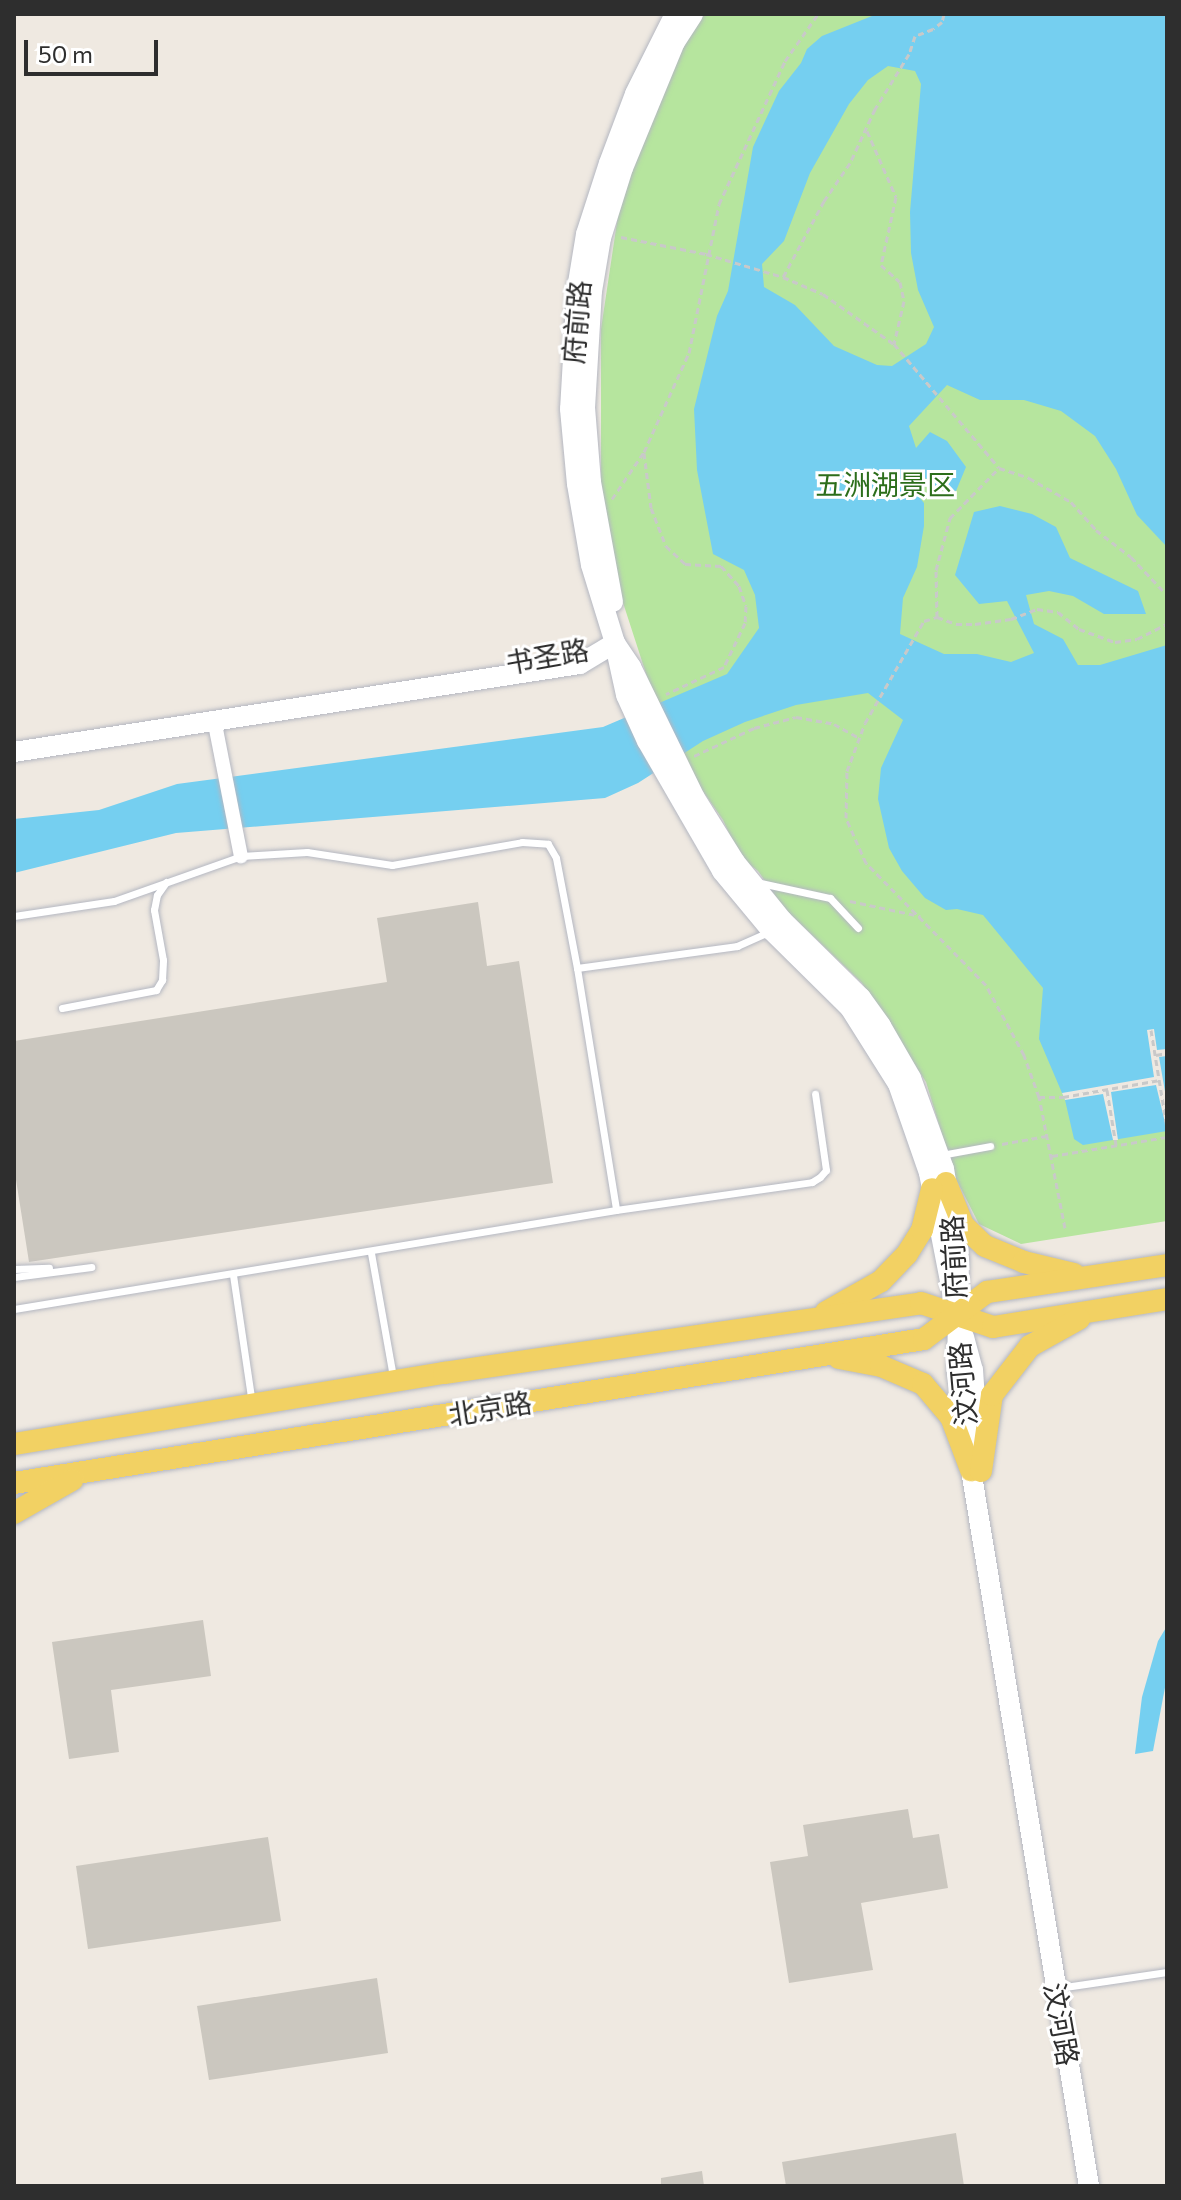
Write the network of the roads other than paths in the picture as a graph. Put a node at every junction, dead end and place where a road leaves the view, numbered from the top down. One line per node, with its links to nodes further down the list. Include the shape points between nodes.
1 (675, 14): 3 (street, 府前路, via 635,94 609,163 586,234 577,289 570,409 577,484 591,565)
2 (693, 14): 3 (street, 府前路, via 649,100 603,230 592,291 585,408 616,610)
3 (615, 643): 4 (street, 书圣路, via 580,664); 5 (street, 书圣路); 7 (street, 府前路)
4 (214, 719): 6 (street, 书圣路); 8 (street)
5 (14, 740)
6 (14, 752)
7 (688, 802): 10 (street, 府前路); 13 (street, 府前路, via 722,871)
8 (240, 850): 9 (lane); 14 (lane, via 307,852 392,865 522,842 548,844 556,858)
9 (167, 881): 11 (lane, via 114,901); 15 (lane, via 154,910 163,960 156,990)
10 (750, 881): 12 (lane, via 830,898); 18 (street, 府前路, via 881,1026 911,1078)
11 (14, 916)
12 (858, 928)
13 (771, 930): 14 (lane, via 737,946); 19 (street, 府前路, via 850,1008 869,1034 898,1084)
14 (577, 968): 20 (lane)
15 (62, 1008)
16 (815, 1094): 20 (lane, via 826,1170 812,1182)
17 (990, 1146): 18 (lane)
18 (939, 1156): 19 (street, 府前路)
19 (939, 1186): 26 (main road, via 963,1225 985,1246); 30 (street, 府前路, via 959,1259); 31 (main road, via 907,1254 881,1281)
20 (616, 1210): 21 (lane)
21 (371, 1253): 24 (lane); 33 (lane)
22 (1167, 1265): 26 (main road, 北京路)
23 (14, 1269): 25 (lane, via 91,1267)
24 (233, 1275): 28 (lane); 34 (lane)
25 (14, 1277)
26 (1087, 1277): 30 (main road, 北京路, via 987,1292)
27 (1167, 1299): 29 (main road, 北京路)
28 (14, 1309)
29 (1095, 1310): 30 (main road, 北京路, via 993,1327); 38 (main road, via 1030,1346 1009,1371 992,1395)
30 (957, 1313): 31 (main road, 北京路, via 921,1303); 32 (main road, 北京路, via 924,1339); 38 (street, 汶河路, via 973,1370)
31 (815, 1318): 33 (main road, 北京路)
32 (822, 1354): 38 (main road, via 881,1366 923,1384 951,1417); 39 (main road, 北京路)
33 (393, 1381): 34 (main road, 北京路)
34 (252, 1405): 35 (main road, 北京路)
35 (66, 1435): 36 (main road); 37 (main road, 北京路)
36 (14, 1436)
37 (14, 1444)
38 (976, 1470): 43 (street, 汶河路); 44 (street, 汶河路)
39 (86, 1472): 40 (main road, 北京路); 41 (main road)
40 (14, 1483)
41 (14, 1513)
42 (1167, 1972): 43 (lane)
43 (1065, 1987): 45 (street, 汶河路)
44 (1089, 2186)
45 (1099, 2186)

